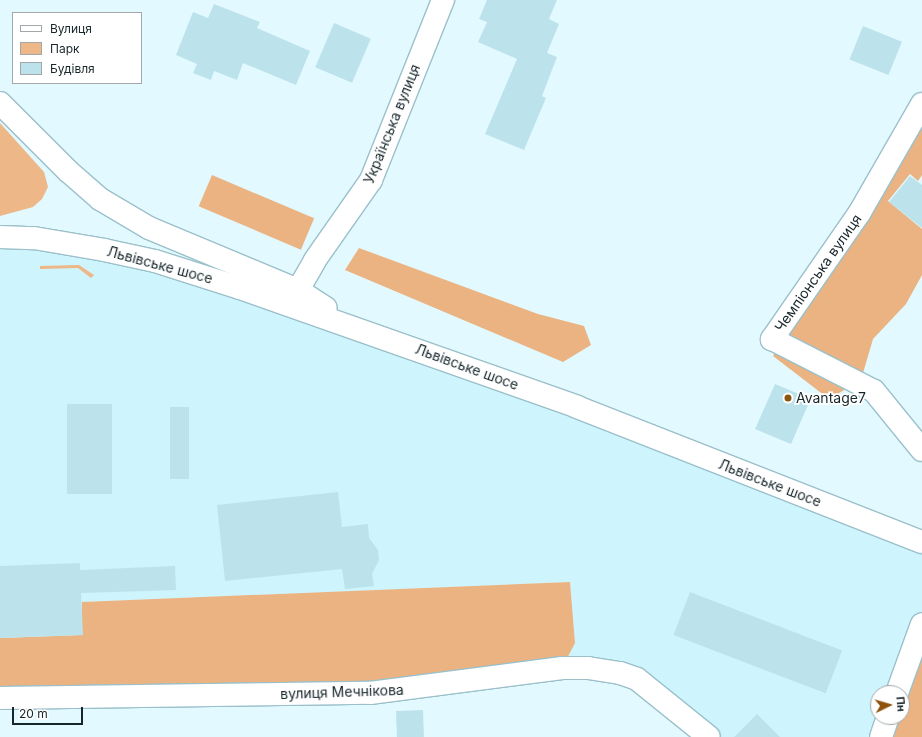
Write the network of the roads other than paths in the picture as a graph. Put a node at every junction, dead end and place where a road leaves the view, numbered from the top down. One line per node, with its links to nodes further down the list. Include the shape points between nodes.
1 (443, 0): 5 (main road, Українська вулиця, via 371,180 315,260)
2 (0, 103): 5 (main road, via 100,198 149,228)
3 (922, 104): 7 (main road, Чемпіонська вулиця, via 860,212 772,339 874,391)
4 (0, 237): 6 (main road, Львівське шосе, via 34,238 155,261)
5 (298, 290): 6 (main road)
6 (360, 328): 8 (main road, Львівське шосе, via 577,407)
7 (922, 450)
8 (922, 542)
9 (922, 624): 10 (main road)
10 (900, 685)
11 (0, 698): 13 (main road, вулиця Мечнікова, via 370,693 562,668 588,668 620,673 636,679)
12 (885, 725): 14 (main road)
13 (709, 737)
14 (881, 737)

